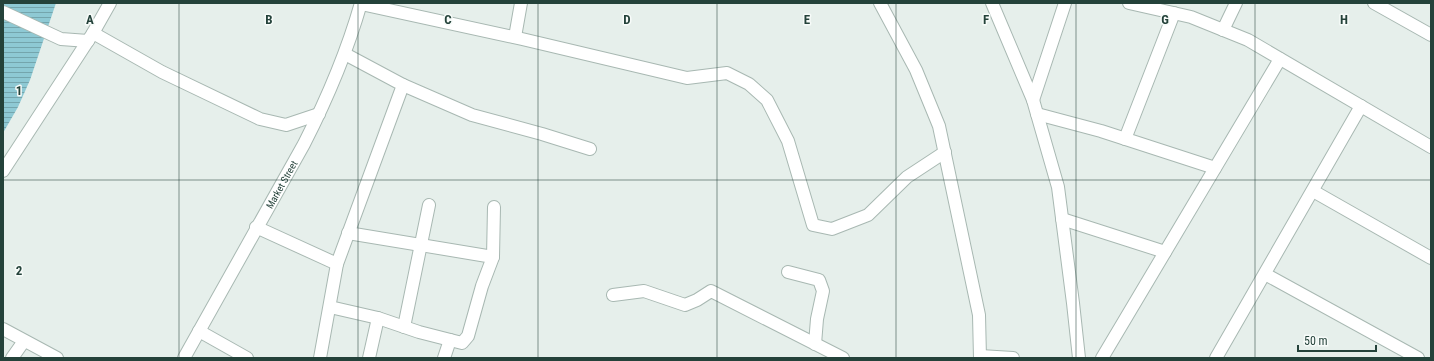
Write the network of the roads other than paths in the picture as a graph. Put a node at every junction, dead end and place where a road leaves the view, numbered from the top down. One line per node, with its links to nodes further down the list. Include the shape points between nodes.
1 (110, 3): 14 (street)
2 (361, 3): 15 (street); 16 (street, Market Street)
3 (520, 3): 15 (street)
4 (880, 3): 26 (street, via 916,70 939,126)
5 (992, 3): 19 (street)
6 (1065, 3): 19 (street)
7 (1129, 3): 11 (street)
8 (1236, 3): 12 (street)
9 (1374, 3): 13 (street)
10 (3, 12): 14 (street, via 61,39)
11 (1174, 13): 12 (street); 23 (street)
12 (1223, 30): 17 (street, via 1248,40)
13 (1430, 31)
14 (90, 37): 21 (street, via 260,119 286,125); 28 (street)
15 (515, 37): 26 (street, via 688,78 727,73 749,84 767,100 788,141 813,225 832,229 868,215 906,177)
16 (345, 54): 18 (street); 21 (street, Market Street)
17 (1280, 59): 20 (street); 27 (street)
18 (402, 85): 25 (street, via 472,115); 34 (street)
19 (1033, 100): 22 (street)
20 (1361, 106): 24 (street); 29 (street)
21 (320, 114): 33 (street, Market Street)
22 (1037, 114): 23 (street); 32 (street, via 1058,187)
23 (1125, 139): 27 (street)
24 (1431, 147)
25 (590, 149)
26 (945, 152): 51 (street, via 979,314)
27 (1215, 168): 36 (street)
28 (3, 171)
29 (1313, 191): 38 (street); 41 (street)
30 (429, 205): 35 (street)
31 (494, 207): 37 (street)
32 (1062, 219): 36 (street); 61 (street)
33 (256, 227): 39 (street); 47 (street, Market Street)
34 (348, 233): 35 (street); 39 (street)
35 (421, 245): 37 (street); 45 (street)
36 (1165, 252): 62 (street)
37 (493, 257): 48 (street, via 468,336 462,343)
38 (1431, 258)
39 (337, 264): 43 (street)
40 (788, 272): 50 (street, via 819,280 823,291)
41 (1265, 274): 63 (street); 64 (street)
42 (613, 295): 50 (street, via 644,291 685,305 711,291)
43 (330, 307): 44 (street); 56 (street)
44 (378, 318): 45 (street); 57 (street)
45 (404, 327): 48 (street)
46 (3, 329): 49 (street)
47 (199, 331): 54 (street, Market Street); 55 (street)
48 (450, 340): 58 (street)
49 (24, 341): 52 (street); 53 (street)
50 (815, 344): 59 (street)
51 (980, 357): 60 (street)
52 (12, 358)
53 (57, 358)
54 (184, 358)
55 (247, 358)
56 (320, 358)
57 (369, 358)
58 (444, 358)
59 (843, 358)
60 (1013, 358)
61 (1079, 358)
62 (1102, 358)
63 (1216, 358)
64 (1418, 358)

